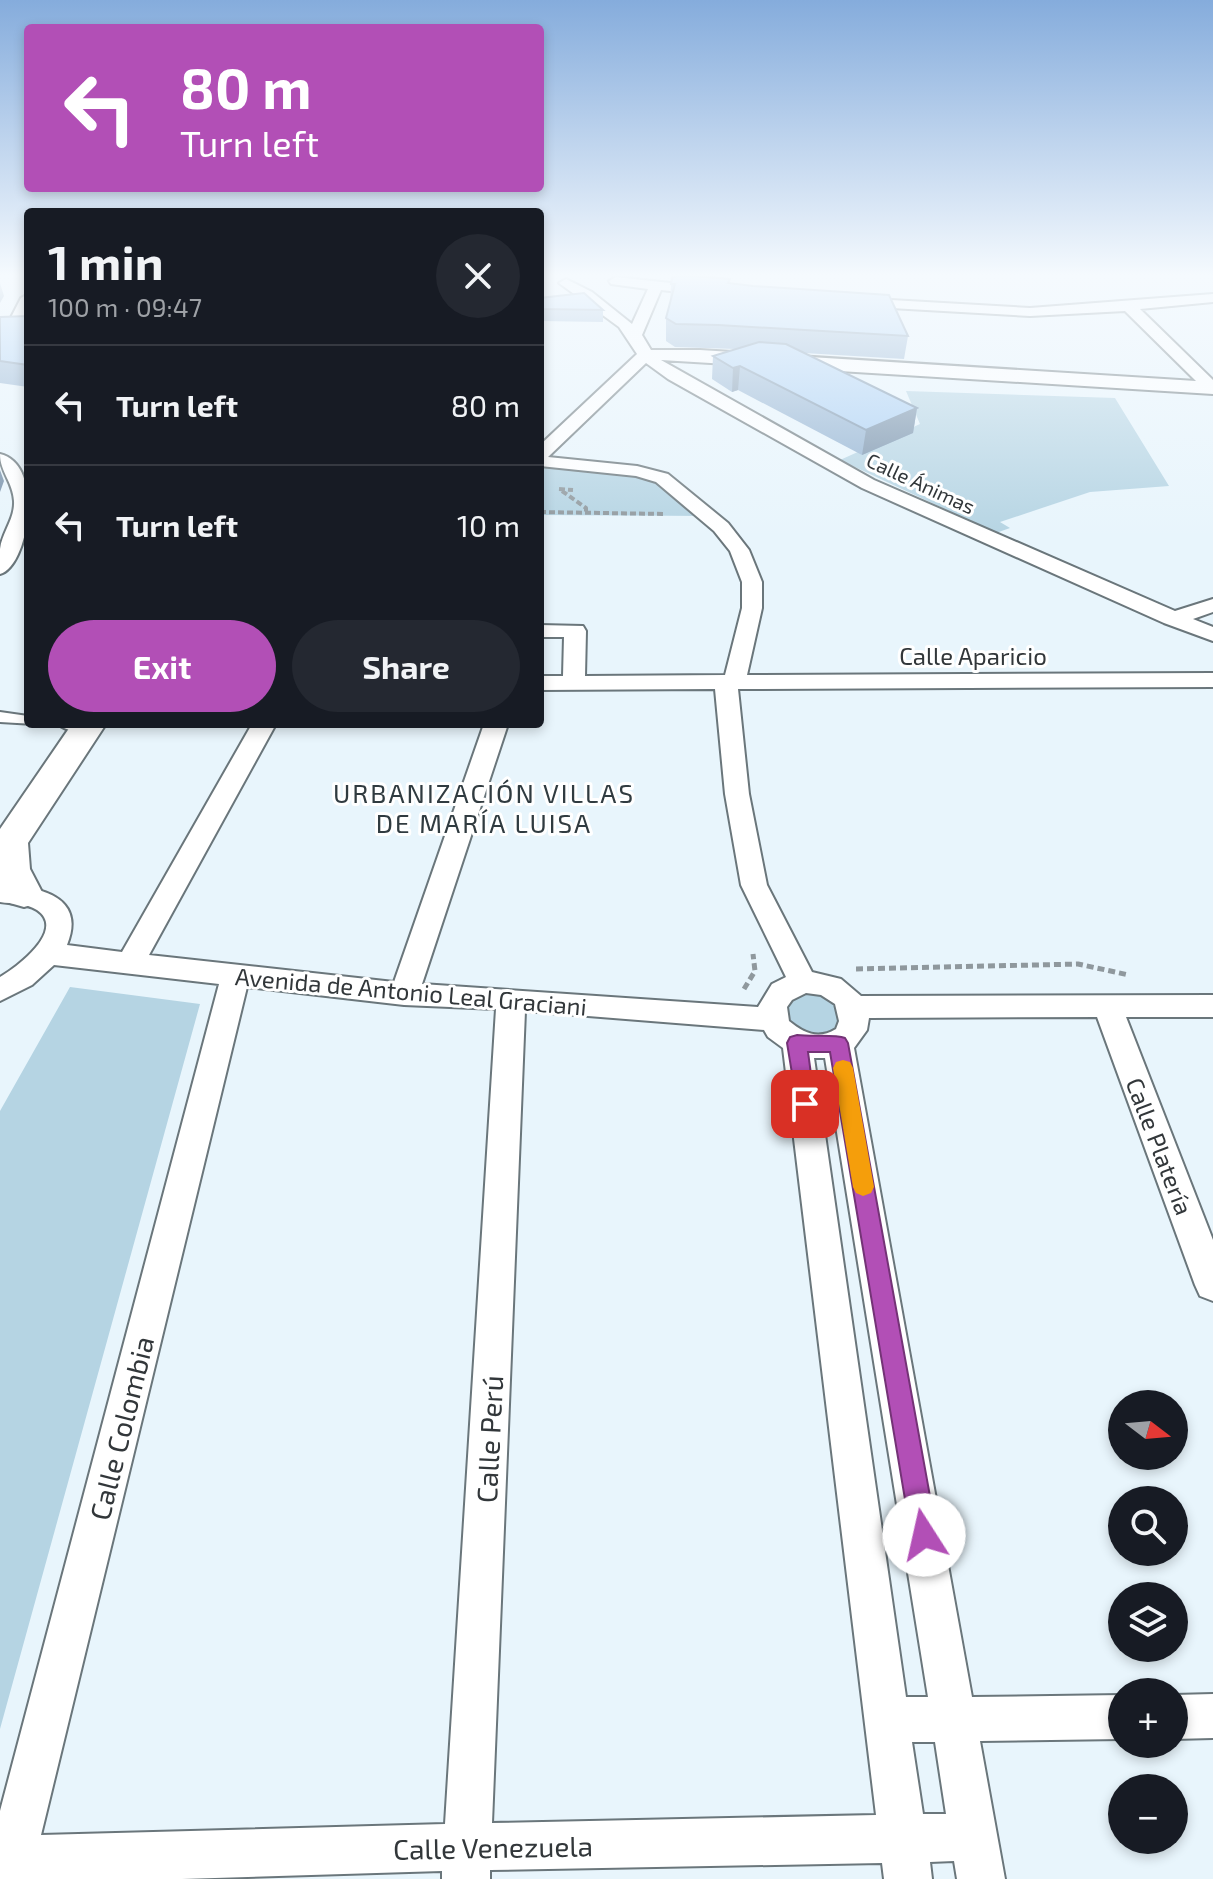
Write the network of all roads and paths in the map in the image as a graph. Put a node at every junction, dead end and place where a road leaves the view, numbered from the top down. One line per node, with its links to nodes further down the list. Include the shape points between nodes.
1 (636, 364): 10 (street)
2 (657, 364): 21 (street, Calle Ánimas, via 868,484)
3 (783, 364): 7 (street)
4 (839, 364): 6 (street)
5 (1187, 364): 9 (street)
6 (914, 368): 8 (street); 9 (street)
7 (818, 379)
8 (874, 382)
9 (1212, 388)
10 (544, 454)
11 (0, 459): 19 (street, via 24,489 23,515)
12 (544, 459): 27 (street, via 662,478 721,527 739,550 752,582 752,608)
13 (550, 482): 14 (path)
14 (559, 489): 15 (path); 17 (path)
15 (574, 490)
16 (544, 512): 17 (path)
17 (586, 513): 18 (path)
18 (666, 514)
19 (0, 568)
20 (1213, 605): 21 (street)
21 (1171, 619): 23 (street, Calle Ánimas)
22 (544, 631): 25 (street, via 575,631)
23 (1213, 635)
24 (1213, 680): 27 (street, Calle Aparicio)
25 (574, 681): 26 (street, Calle Aparicio); 27 (street, Calle Aparicio)
26 (544, 683)
27 (730, 683): 38 (street, via 737,794 754,885)
28 (0, 717): 29 (street)
29 (24, 720)
30 (79, 728): 33 (main road)
31 (262, 728): 36 (street)
32 (495, 728): 40 (street)
33 (5, 849): 34 (main road)
34 (12, 894): 35 (street, via 52,908 59,937)
35 (51, 954): 36 (street, Avenida de Antonio Leal Graciani); 39 (street, via 37,969)
36 (129, 965): 37 (street, Avenida de Antonio Leal Graciani)
37 (235, 977): 40 (street, Avenida de Antonio Leal Graciani); 56 (street, Calle Colombia)
38 (803, 982): 44 (street, via 830,986); 45 (street, via 785,987 772,1002)
39 (0, 990)
40 (404, 994): 41 (street, Avenida de Antonio Leal Graciani)
41 (511, 999): 45 (street, Avenida de Antonio Leal Graciani); 55 (street, Calle Perú)
42 (1107, 1006): 43 (street); 44 (street); 47 (street, Calle Platería)
43 (1213, 1006)
44 (854, 1007): 46 (street, via 855,1026)
45 (784, 1031): 46 (street, via 821,1047); 51 (street)
46 (838, 1043): 52 (street)
47 (1213, 1285)
48 (1213, 1716): 50 (street)
49 (1108, 1717): 52 (street)
50 (1188, 1717)
51 (887, 1720): 52 (street); 54 (street)
52 (956, 1720): 53 (street)
53 (978, 1858): 54 (street, Calle Venezuela)
54 (905, 1859): 55 (street, Calle Venezuela)
55 (467, 1863): 56 (street, Calle Venezuela)
56 (9, 1870)

